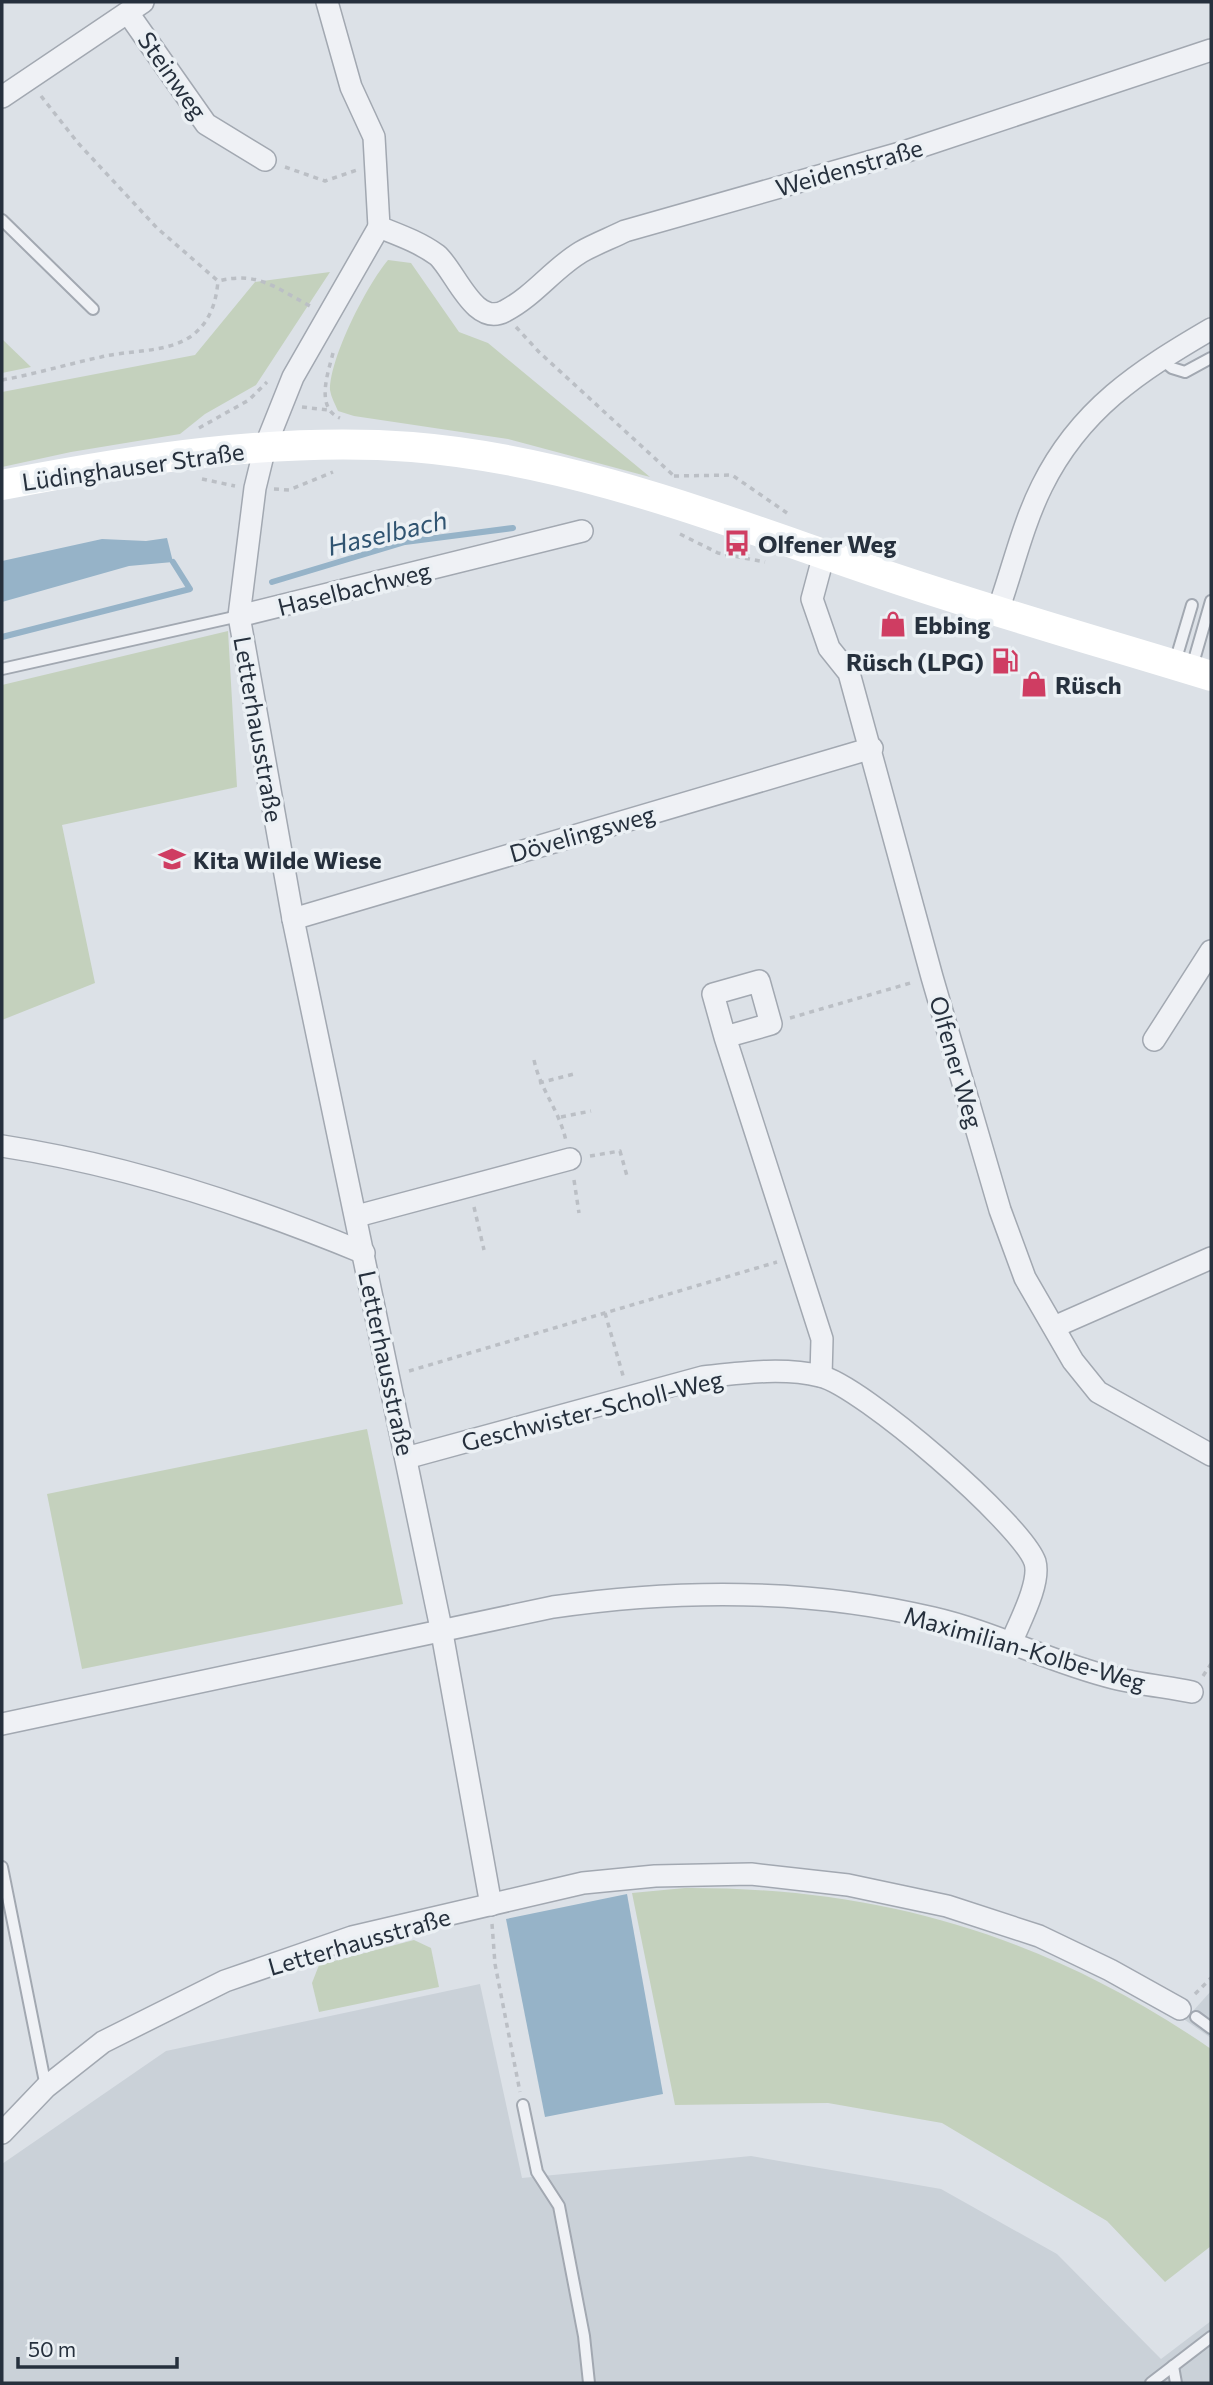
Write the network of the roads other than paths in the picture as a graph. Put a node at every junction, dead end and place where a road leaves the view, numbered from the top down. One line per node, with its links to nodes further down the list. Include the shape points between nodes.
1 (327, 2): 7 (street, via 351,86 374,137)
2 (135, 7): 4 (street); 5 (street, Steinweg, via 206,124)
3 (1211, 50): 7 (street, Weidenstraße, via 907,151 625,231 581,252 503,313 478,308 439,257)
4 (2, 97)
5 (265, 160)
6 (2, 220): 8 (lane)
7 (379, 226): 12 (street, Lüdinghauser Straße, via 293,377)
8 (93, 309)
9 (1211, 329): 10 (street)
10 (1160, 358): 11 (lane, via 1185,372); 18 (street, via 1109,396 1062,450 1040,488)
11 (1211, 358)
12 (265, 447): 13 (street, Lüdinghauser Straße, via 197,471); 15 (street, Lüdinghauser Straße, via 412,447 502,458 667,499); 19 (street, Letterhausstraße, via 255,488)
13 (2, 485)
14 (582, 531): 19 (street, Haselbachweg)
15 (824, 554): 18 (street, Lüdinghauser Straße); 22 (street, Olfener Weg, via 811,599 829,648 849,673)
16 (1211, 601): 21 (lane)
17 (1192, 605): 21 (lane)
18 (997, 613): 21 (street, Lüdinghauser Straße)
19 (239, 616): 20 (lane, Haselbachweg); 23 (street, Letterhausstraße)
20 (2, 669)
21 (1192, 670)
22 (872, 748): 23 (street, Dövelingsweg); 32 (street, Olfener Weg, via 1000,1210 1025,1278)
23 (293, 919): 29 (street, Letterhausstraße)
24 (1209, 961): 26 (street)
25 (725, 1037): 25 (street, via 713,995 760,981 771,1024); 33 (street, via 822,1339)
26 (1154, 1040)
27 (2, 1146): 30 (street, via 62,1155 269,1213)
28 (570, 1159): 29 (street)
29 (357, 1216): 30 (street, Letterhausstraße)
30 (364, 1253): 35 (street, Letterhausstraße)
31 (1211, 1258): 32 (street)
32 (1054, 1327): 34 (street, Olfener Weg, via 1098,1392)
33 (821, 1376): 35 (street, Geschwister-Scholl-Weg, via 754,1372 703,1377); 37 (street, Geschwister-Scholl-Weg, via 894,1419 1021,1541 1035,1563 1033,1590)
34 (1211, 1455)
35 (406, 1458): 36 (street, Letterhausstraße)
36 (442, 1633): 37 (street, Maximilian-Kolbe-Weg, via 553,1607 696,1592 876,1607 934,1618); 39 (street); 41 (street, Letterhausstraße)
37 (1011, 1643): 38 (street, Maximilian-Kolbe-Weg, via 1113,1678)
38 (1192, 1692)
39 (2, 1724)
40 (2, 1867): 44 (lane)
41 (491, 1905): 42 (street, via 583,1883 655,1875 751,1874 848,1885 947,1906 1039,1936); 44 (street, Letterhausstraße, via 352,1937 225,1981 103,2042)
42 (1188, 2013): 43 (lane)
43 (1211, 2028)
44 (46, 2087): 46 (street, Letterhausstraße)
45 (523, 2105): 49 (lane, via 537,2172 559,2206)
46 (2, 2133)
47 (1211, 2337): 48 (lane)
48 (1173, 2366): 50 (lane); 51 (lane)
49 (589, 2383)
50 (1152, 2383)
51 (1176, 2383)

